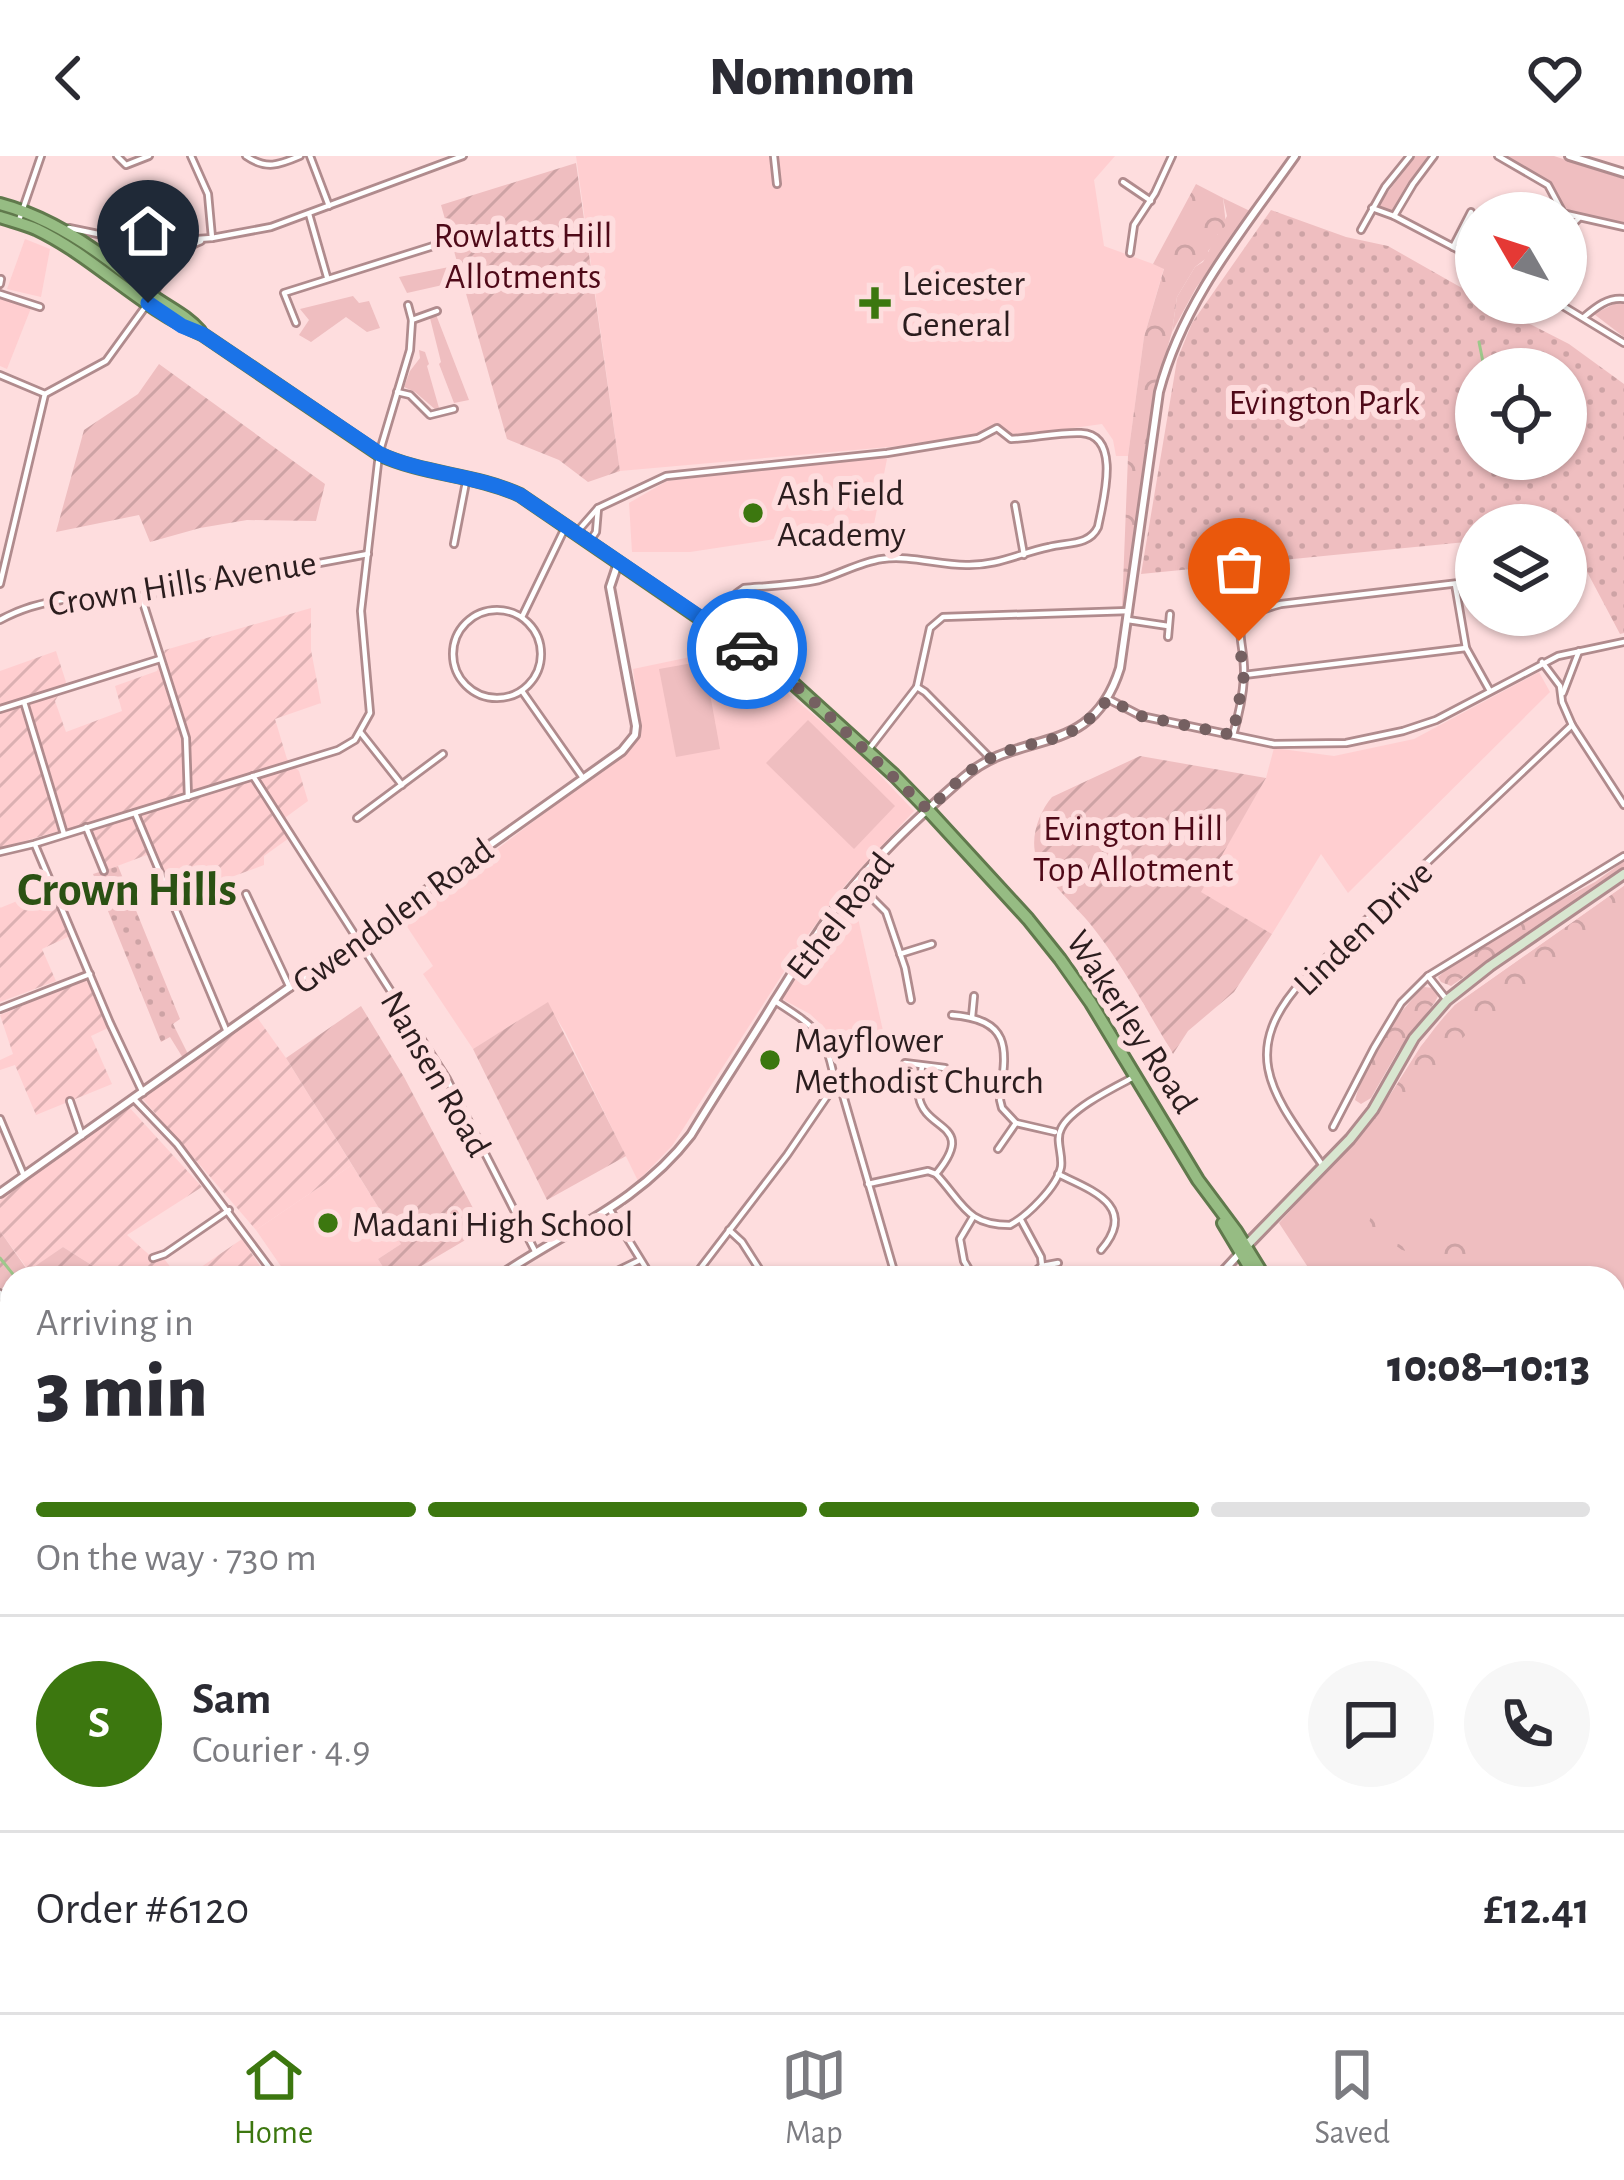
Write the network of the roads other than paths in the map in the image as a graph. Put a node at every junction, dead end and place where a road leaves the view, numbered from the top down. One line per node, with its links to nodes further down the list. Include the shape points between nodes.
1 (41, 156): 26 (street)
2 (117, 156): 3 (street, via 129,165)
3 (149, 156)
4 (191, 156): 34 (street, via 208,194)
5 (246, 156): 16 (street, via 262,166)
6 (300, 156): 16 (street)
7 (310, 156): 23 (street)
8 (463, 156): 23 (street)
9 (774, 156): 19 (street)
10 (1172, 156): 21 (street)
11 (1295, 156): 72 (street, via 1199,294 1171,351)
12 (1410, 156): 24 (street)
13 (1434, 156): 27 (street)
14 (1498, 156): 20 (street)
15 (1569, 156): 17 (street)
16 (288, 158)
17 (1624, 173)
18 (1123, 182): 21 (street)
19 (777, 184)
20 (1552, 192)
21 (1151, 201): 40 (street, via 1132,232)
22 (0, 204): 26 (highway)
23 (329, 206): 25 (street)
24 (1372, 208): 27 (street); 32 (street)
25 (309, 214): 34 (street); 42 (street)
26 (20, 216): 28 (highway); 30 (highway); 41 (highway)
27 (1394, 216): 38 (street)
28 (0, 217)
29 (1587, 220): 31 (street)
30 (52, 225): 33 (street); 41 (highway)
31 (1624, 227)
32 (1361, 230)
33 (103, 235): 35 (street); 41 (street)
34 (212, 238): 35 (street); 39 (street)
35 (168, 242): 39 (street)
36 (446, 242): 42 (street)
37 (1455, 243): 38 (street)
38 (1453, 247)
39 (182, 252): 44 (street)
40 (1130, 253)
41 (92, 256): 44 (highway, Wakerley Road)
42 (328, 280): 52 (street, via 284,293)
43 (0, 294): 47 (street)
44 (150, 299): 56 (street, via 106,362); 58 (highway, Wakerley Road, via 189,318)
45 (1624, 299): 49 (street)
46 (408, 305): 51 (street)
47 (40, 308)
48 (437, 311): 51 (street)
49 (1587, 315)
50 (1587, 319): 53 (street)
51 (412, 320): 55 (street)
52 (296, 323)
53 (1624, 343)
54 (0, 375): 56 (street)
55 (396, 392): 57 (street, via 430,415); 58 (street)
56 (45, 394): 69 (street)
57 (454, 409)
58 (380, 454): 59 (highway, Wakerley Road); 65 (street)
59 (467, 477): 62 (highway, Wakerley Road, via 520,495); 64 (street)
60 (1015, 505): 66 (street)
61 (598, 508): 62 (street); 63 (street); 66 (street, via 666,476 886,453 997,428 1011,439 1086,433 1105,448 1094,536)
62 (572, 529): 63 (highway, Wakerley Road); 73 (street)
63 (589, 542): 67 (highway, Wakerley Road)
64 (454, 544)
65 (368, 554): 70 (street, Crown Hills Avenue); 93 (street, via 361,611 370,713)
66 (1024, 556): 76 (street, via 962,566 878,559 815,581 744,588)
67 (618, 562): 76 (highway, Wakerley Road); 99 (street, Gwendolen Road, via 610,587 635,735)
68 (1455, 583): 84 (street, via 1259,610 1240,630)
69 (0, 584)
70 (141, 596): 74 (street, Crown Hills Avenue, via 40,603); 82 (street)
71 (1170, 614): 75 (street)
72 (1128, 615): 75 (street); 85 (street, via 943,617 931,628); 89 (street)
73 (522, 617): 86 (street, via 542,650 536,677); 86 (street, via 482,612 453,647 468,688 484,697)
74 (0, 620)
75 (1168, 626): 78 (street)
76 (712, 627): 95 (highway, Wakerley Road, via 786,677)
77 (1464, 636): 80 (street)
78 (1168, 637)
79 (1624, 642): 81 (street)
80 (1466, 648): 84 (street); 87 (street)
81 (1579, 651): 83 (street); 88 (street)
82 (160, 659): 90 (street); 101 (street, via 186,738)
83 (1542, 662): 87 (street); 88 (street)
84 (1244, 675): 94 (street)
85 (917, 687): 95 (street); 97 (street)
86 (522, 691): 99 (street)
87 (1490, 691): 94 (street, via 1373,740 1302,746)
88 (1563, 694): 92 (street)
89 (1108, 699): 94 (street, via 1141,716); 97 (street, Ethel Road, via 1065,736)
90 (24, 701): 91 (street); 107 (street)
91 (0, 709)
92 (1572, 725): 102 (street); 145 (street, Linden Drive, via 1304,980 1276,1016 1268,1043 1271,1085)
93 (361, 733): 98 (street, via 338,750); 100 (street)
94 (1233, 735)
95 (868, 751): 103 (highway, Wakerley Road)
96 (443, 754): 100 (street)
97 (990, 758): 103 (street, Ethel Road)
98 (253, 776): 101 (street); 115 (street, Nansen Road)
99 (584, 778): 115 (street, Gwendolen Road)
100 (402, 785): 105 (street)
101 (188, 797): 104 (street)
102 (1624, 805)
103 (928, 810): 113 (street, Ethel Road); 134 (highway, Wakerley Road, via 1060,959)
104 (135, 812): 106 (street); 128 (street)
105 (357, 818)
106 (86, 827): 107 (street); 111 (street)
107 (64, 834): 108 (street)
108 (34, 844): 109 (street); 118 (street)
109 (0, 852)
110 (1624, 856): 119 (street)
111 (104, 871)
112 (1624, 874): 123 (main road)
113 (856, 882): 117 (street, via 886,912); 124 (street, Ethel Road)
114 (246, 893): 120 (street)
115 (357, 940): 120 (street, Gwendolen Road); 158 (street, Nansen Road, via 447,1079)
116 (932, 944): 117 (street)
117 (900, 954): 122 (street)
118 (89, 974): 125 (street); 136 (street)
119 (1428, 976): 123 (street); 141 (street, via 1401,1003)
120 (290, 988): 128 (street, Gwendolen Road)
121 (974, 996): 127 (street)
122 (911, 1000)
123 (1447, 1000): 145 (main road, via 1372,1110)
124 (775, 1001): 135 (street, via 825,1041); 152 (street, Ethel Road, via 670,1163)
125 (0, 1009)
126 (952, 1015): 127 (street)
127 (972, 1017): 132 (street, via 1000,1036)
128 (227, 1032): 136 (street, Gwendolen Road)
129 (905, 1063): 130 (street)
130 (922, 1066): 131 (street); 146 (street, via 919,1100 952,1144)
131 (945, 1068)
132 (1003, 1069): 133 (street); 140 (street, via 1000,1100)
133 (1016, 1071)
134 (1134, 1077): 142 (street); 156 (highway, Wakerley Road)
135 (836, 1087): 149 (street); 155 (street)
136 (143, 1093): 137 (street, Gwendolen Road)
137 (134, 1099): 143 (street, Gwendolen Road); 151 (street)
138 (70, 1101): 143 (street)
139 (0, 1119): 148 (street)
140 (1016, 1124): 142 (street); 144 (street)
141 (1333, 1127)
142 (1058, 1133): 147 (street)
143 (82, 1136): 148 (street, Gwendolen Road)
144 (998, 1149)
145 (1322, 1166): 156 (main road)
146 (936, 1174): 149 (street); 153 (street)
147 (1058, 1174): 154 (street); 157 (street, via 1106,1198 1112,1237)
148 (24, 1176): 150 (street, Gwendolen Road)
149 (868, 1184): 168 (street)
150 (0, 1193)
151 (229, 1210): 159 (street); 162 (street)
152 (610, 1210): 158 (street, Ethel Road); 160 (street)
153 (973, 1217): 154 (street, via 994,1225); 169 (street, via 960,1239)
154 (1021, 1220): 170 (street)
155 (729, 1230): 166 (street); 167 (street)
156 (1243, 1249): 171 (street); 172 (highway, Wakerley Road)
157 (1101, 1250)
158 (536, 1253): 163 (street, Ethel Road)
159 (153, 1258)
160 (640, 1259): 164 (street); 165 (street)
161 (1058, 1263): 170 (street)
162 (269, 1266)
163 (515, 1266)
164 (626, 1266)
165 (644, 1266)
166 (703, 1266)
167 (757, 1266)
168 (892, 1266)
169 (967, 1266)
170 (1042, 1266)
171 (1228, 1266)
172 (1254, 1266)

